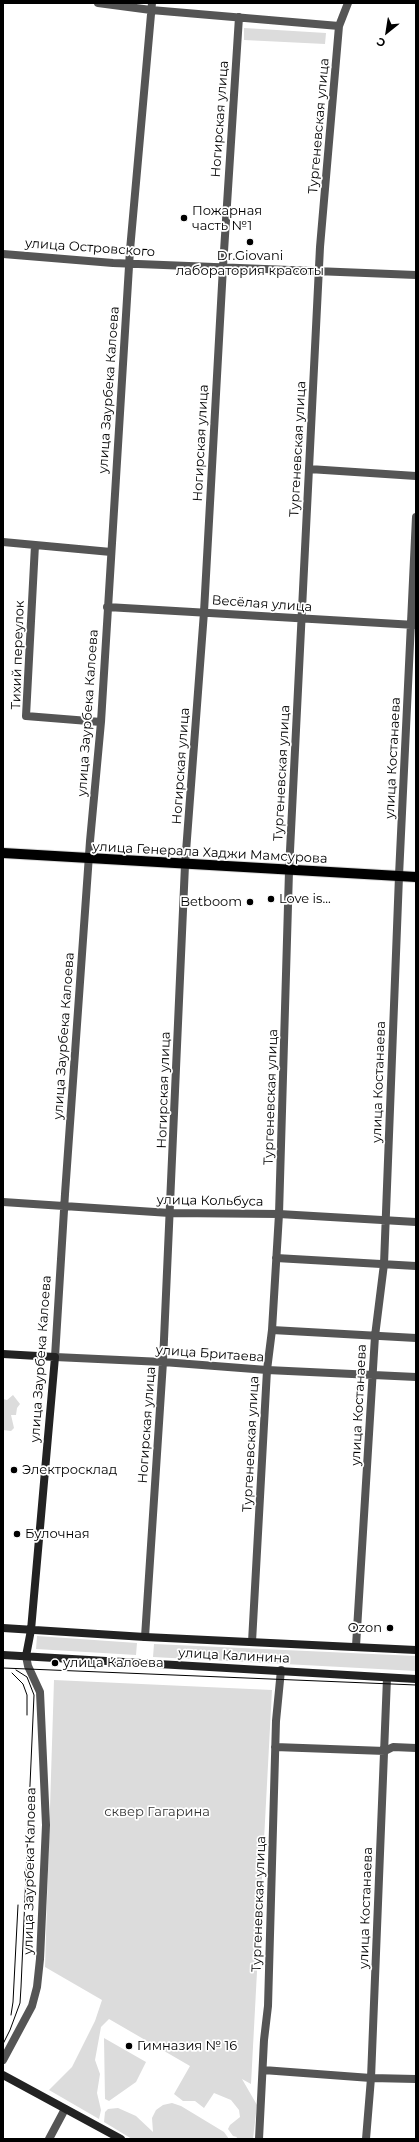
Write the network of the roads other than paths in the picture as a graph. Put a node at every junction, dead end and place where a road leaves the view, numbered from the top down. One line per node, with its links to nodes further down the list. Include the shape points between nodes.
1 (98, 3): 3 (street)
2 (348, 3): 5 (street, Тургеневская улица)
3 (151, 6): 4 (street); 7 (street, улица Заурбека Калоева)
4 (239, 16): 5 (street); 8 (street, Ногирская улица)
5 (339, 26): 9 (street, Тургеневская улица)
6 (3, 254): 7 (street, улица Островского)
7 (129, 264): 8 (street, улица Островского); 16 (street, улица Заурбека Калоева)
8 (223, 267): 9 (street, улица Островского); 18 (street, Ногирская улица)
9 (319, 270): 10 (street, улица Островского); 11 (street, Тургеневская улица)
10 (416, 276)
11 (309, 469): 12 (street); 19 (street, Тургеневская улица)
12 (416, 476)
13 (416, 517): 20 (street, улица Костанаева)
14 (3, 542): 15 (street)
15 (35, 545): 16 (street); 21 (street, Тихий переулок, via 26,716)
16 (111, 552): 17 (street, улица Заурбека Калоева)
17 (107, 607): 18 (street, Весёлая улица); 21 (street, улица Заурбека Калоева)
18 (204, 612): 19 (street, Весёлая улица); 24 (street, Ногирская улица)
19 (302, 618): 20 (street, Весёлая улица); 25 (street, Тургеневская улица)
20 (414, 625): 26 (street, улица Костанаева)
21 (101, 722): 23 (street, улица Заурбека Калоева)
22 (3, 853): 23 (main road, улица Генерала Хаджи Мамсурова)
23 (89, 859): 24 (main road, улица Генерала Хаджи Мамсурова); 29 (street, улица Заурбека Калоева)
24 (185, 865): 25 (main road, улица Генерала Хаджи Мамсурова); 30 (street, Ногирская улица)
25 (289, 871): 26 (main road, улица Генерала Хаджи Мамсурова); 31 (street, Тургеневская улица)
26 (399, 876): 27 (main road, улица Генерала Хаджи Мамсурова); 32 (street, улица Костанаева)
27 (416, 877)
28 (3, 1202): 29 (street, улица Кольбуса)
29 (64, 1206): 30 (street, улица Кольбуса); 41 (street, улица Заурбека Калоева)
30 (170, 1213): 31 (street, улица Кольбуса); 42 (street, Ногирская улица)
31 (279, 1214): 32 (street, улица Кольбуса); 34 (street, Тургеневская улица)
32 (386, 1221): 33 (street, улица Кольбуса); 35 (street, улица Костанаева)
33 (416, 1222)
34 (276, 1258): 35 (street); 37 (street, Тургеневская улица)
35 (384, 1264): 36 (street); 38 (street, улица Костанаева)
36 (416, 1266)
37 (272, 1330): 38 (street); 43 (street, Тургеневская улица)
38 (375, 1336): 39 (street); 44 (street, улица Костанаева)
39 (416, 1338)
40 (3, 1354): 41 (main road, улица Бритаева)
41 (55, 1357): 42 (street, улица Бритаева); 47 (main road, улица Заурбека Калоева)
42 (163, 1362): 43 (street, улица Бритаева); 48 (street, Ногирская улица)
43 (267, 1370): 44 (street, улица Бритаева); 49 (street, Тургеневская улица)
44 (374, 1375): 45 (street, улица Бритаева); 50 (street, улица Костанаева)
45 (416, 1377)
46 (3, 1628): 47 (main road, улица Калинина)
47 (31, 1630): 48 (main road, улица Калинина); 53 (main road, улица Заурбека Калоева)
48 (145, 1637): 49 (main road, улица Калинина)
49 (252, 1642): 50 (main road, улица Калинина)
50 (356, 1646): 51 (main road, улица Калинина)
51 (416, 1650)
52 (3, 1655): 53 (main road, улица Калинина)
53 (26, 1656): 54 (main road, улица Калинина); 60 (street, улица Заурбека Калоева, via 40,1692 46,1825 40,1959 32,2006)
54 (280, 1670): 55 (main road, улица Калинина); 57 (street, Тургеневская улица)
55 (387, 1678): 56 (main road, улица Калинина); 59 (street, улица Костанаева)
56 (416, 1679)
57 (275, 1747): 59 (street); 61 (street, Тургеневская улица, via 268,1991)
58 (416, 1748): 59 (street, via 393,1747)
59 (385, 1752): 63 (street, улица Костанаева)
60 (3, 2060)
61 (263, 2070): 63 (street); 68 (street, Тургеневская улица)
62 (3, 2075): 65 (main road)
63 (371, 2078): 64 (street); 69 (street, улица Костанаева)
64 (416, 2079)
65 (65, 2109): 66 (street); 67 (main road)
66 (49, 2139)
67 (121, 2139)
68 (259, 2139)
69 (366, 2139)

